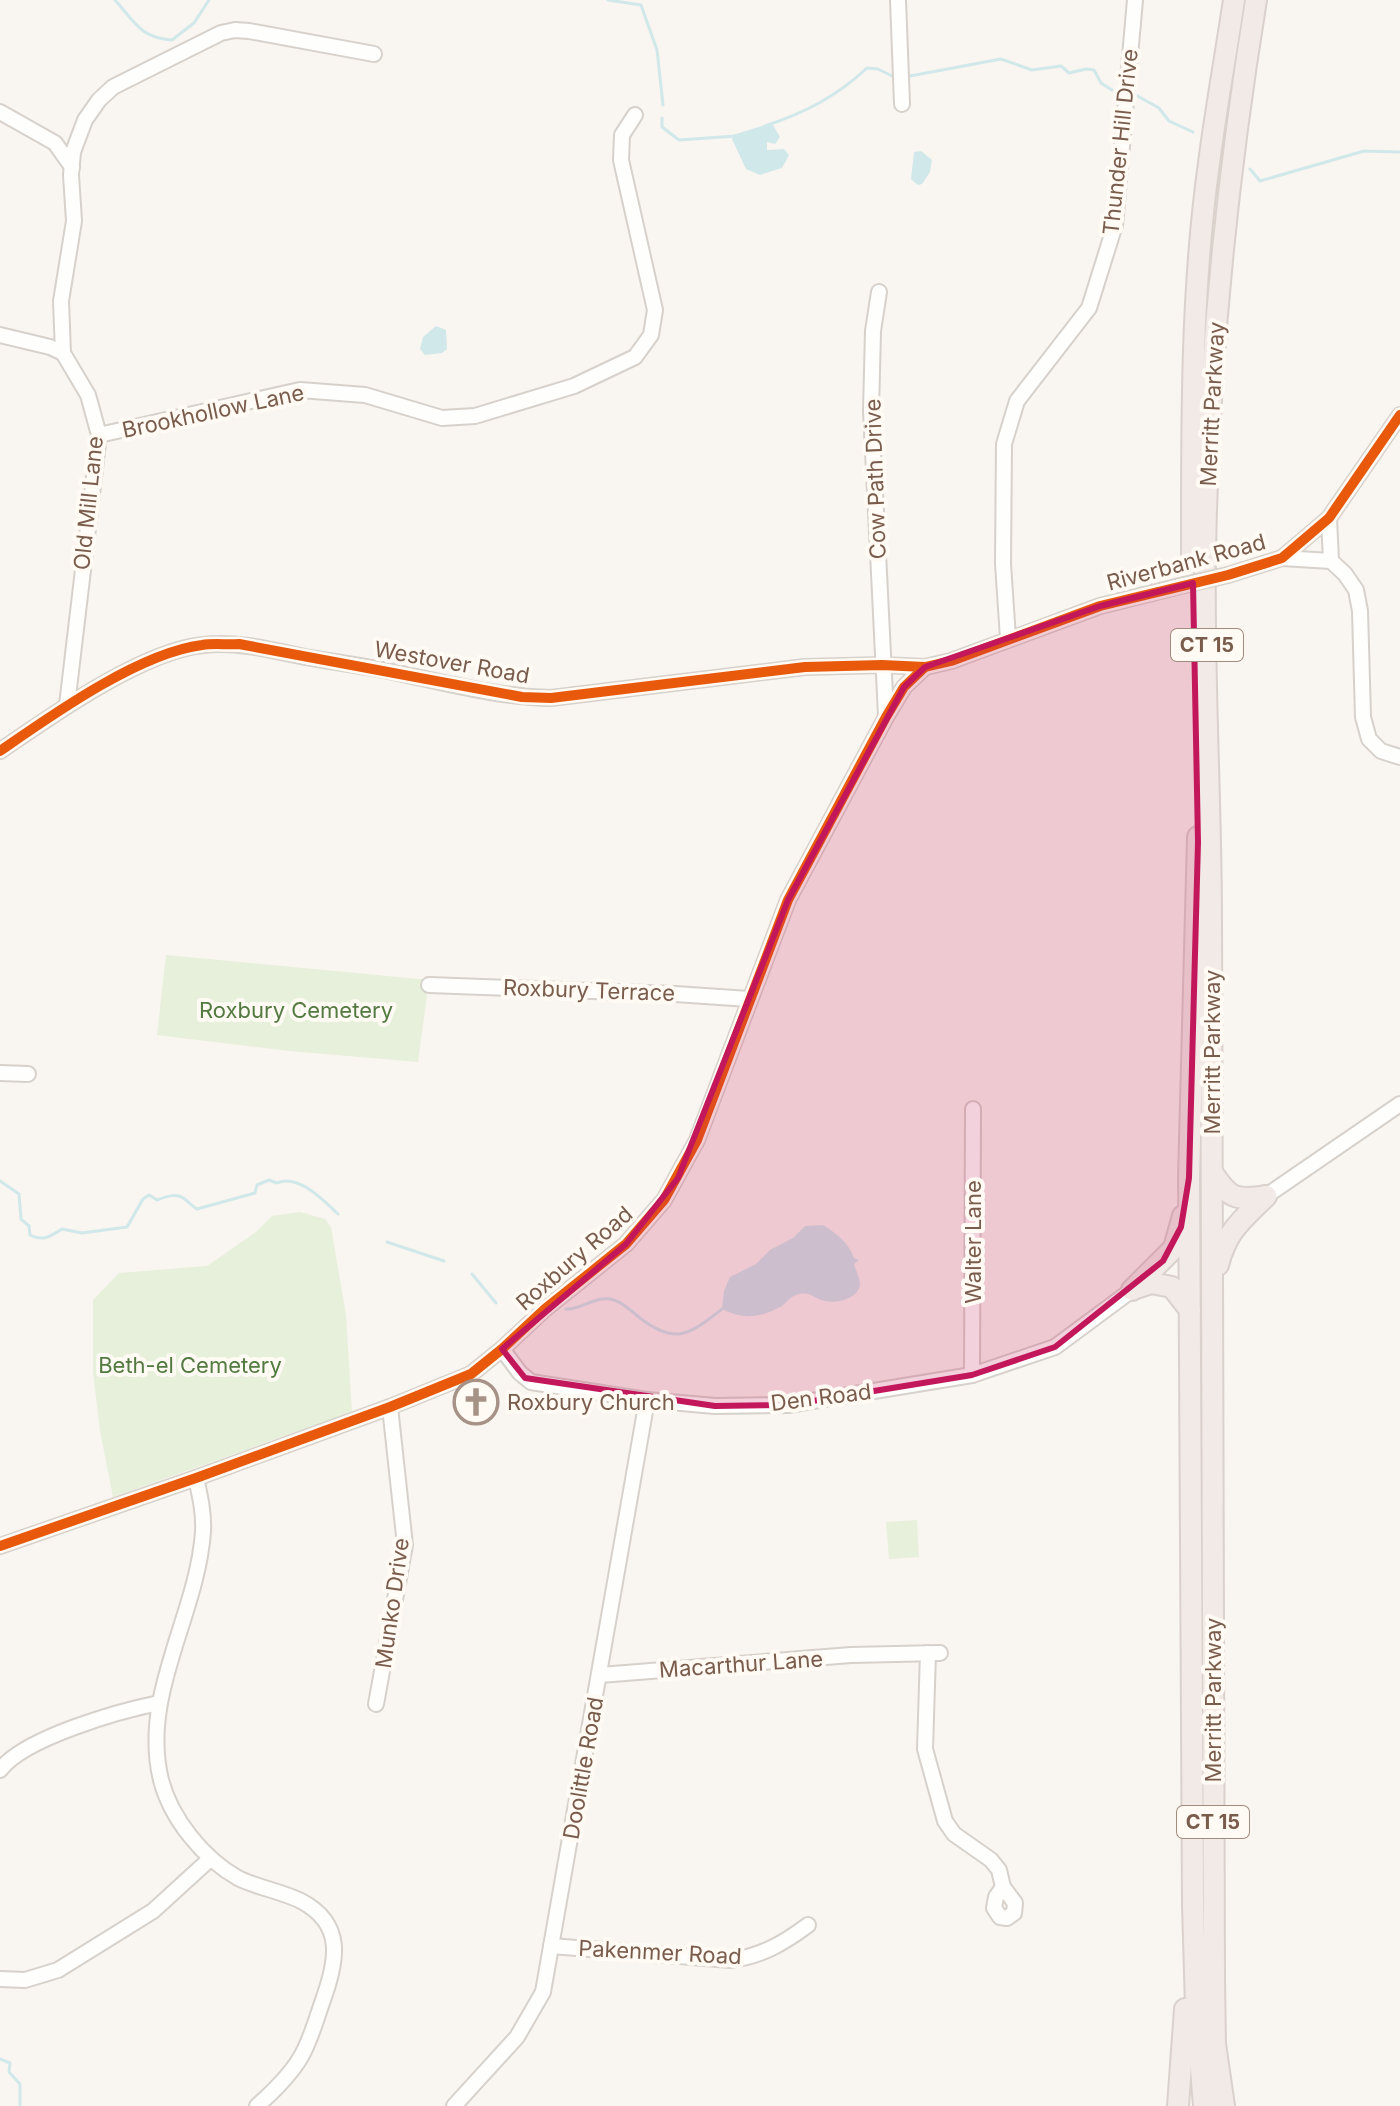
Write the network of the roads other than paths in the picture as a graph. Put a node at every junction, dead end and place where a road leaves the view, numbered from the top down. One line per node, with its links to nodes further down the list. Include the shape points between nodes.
1 (898, 0): 6 (street)
2 (1135, 0): 20 (street, Thunder Hill Drive, via 1115,225 1089,308 1017,401 1004,444)
3 (1234, 0): 34 (highway, Merritt Parkway / CT 15, via 1208,165 1192,402 1198,842)
4 (1256, 0): 33 (highway, Merritt Parkway / CT 15, via 1230,170 1210,414 1205,558)
5 (374, 54): 9 (street, Old Mill Lane, via 249,31 221,33 113,87)
6 (902, 104)
7 (0, 112): 10 (street)
8 (635, 115): 16 (street, Brookhollow Lane, via 622,135 621,160 655,310 651,335 635,357 574,386 475,416 442,418 365,395 300,390)
9 (81, 132): 10 (street); 11 (street, Old Mill Lane)
10 (53, 142): 11 (street)
11 (72, 167): 14 (street, Old Mill Lane, via 74,221 61,301)
12 (879, 292): 21 (street, Cow Path Drive, via 871,411)
13 (0, 335): 14 (street)
14 (63, 353): 16 (street, Old Mill Lane, via 88,395)
15 (1400, 415): 17 (street, Riverbank Road)
16 (99, 435): 23 (street, Old Mill Lane)
17 (1329, 518): 18 (street, Riverbank Road); 19 (street)
18 (1282, 558): 19 (street, Riverbank Road); 20 (street, Riverbank Road, bridge, via 1100,606)
19 (1331, 561): 26 (street, via 1356,590 1363,717 1369,739 1381,751)
20 (1008, 638): 22 (street, Riverbank Road)
21 (882, 665): 22 (street, Westover Road); 23 (street, Westover Road, via 805,667 522,697 239,644 201,645 160,657); 24 (street)
22 (925, 667): 24 (street, Roxbury Road, via 904,687)
23 (67, 705): 25 (street, Westover Road)
24 (886, 717): 28 (street, Roxbury Road, via 788,900)
25 (0, 751)
26 (1400, 757)
27 (429, 985): 28 (street, Roxbury Terrace)
28 (749, 999): 39 (street, Roxbury Road, via 697,1140 664,1200 626,1244)
29 (0, 1073): 30 (street)
30 (28, 1074)
31 (1400, 1104): 35 (street)
32 (973, 1109): 40 (street, Walter Lane)
33 (1212, 1172): 35 (highway, via 1234,1197); 37 (highway, Merritt Parkway / CT 15)
34 (1189, 1178): 36 (highway, via 1174,1248); 38 (highway, Merritt Parkway / CT 15)
35 (1266, 1196): 37 (highway, via 1231,1231)
36 (1132, 1290): 38 (highway, via 1163,1283); 40 (street, Den Road, via 1055,1347)
37 (1212, 1292): 59 (highway, Merritt Parkway / CT 15, via 1214,1977 1215,2044)
38 (1191, 1310): 51 (highway, Merritt Parkway / CT 15)
39 (502, 1349): 41 (street, Den Road, via 531,1382); 42 (street, Roxbury Road, via 471,1374)
40 (972, 1375): 41 (street, Den Road, via 788,1405)
41 (647, 1400): 45 (street, Doolittle Road)
42 (390, 1407): 43 (street, Roxbury Road); 47 (street, Munko Drive, via 405,1545)
43 (196, 1478): 44 (street, Roxbury Road); 46 (street, via 203,1506 199,1566)
44 (0, 1546)
45 (600, 1675): 50 (street, Macarthur Lane, via 934,1653 925,1749 945,1821 954,1834 991,1860); 53 (street, Doolittle Road)
46 (159, 1703): 48 (street, via 50,1738 18,1753); 49 (street, via 162,1781 174,1809)
47 (376, 1704)
48 (0, 1770)
49 (210, 1859): 54 (street, via 153,1911 58,1970 25,1980); 55 (street, via 240,1879 303,1902 335,1936 332,1974 304,2053)
50 (1003, 1887)
51 (1193, 1905): 57 (highway); 58 (highway, Merritt Parkway / CT 15)
52 (808, 1925): 53 (street, Pakenmer Road, via 782,1944 730,1960)
53 (551, 1946): 56 (street, Doolittle Road, via 543,1992 517,2037)
54 (0, 1979)
55 (257, 2106)
56 (454, 2106)
57 (1178, 2106)
58 (1204, 2106)
59 (1224, 2106)

